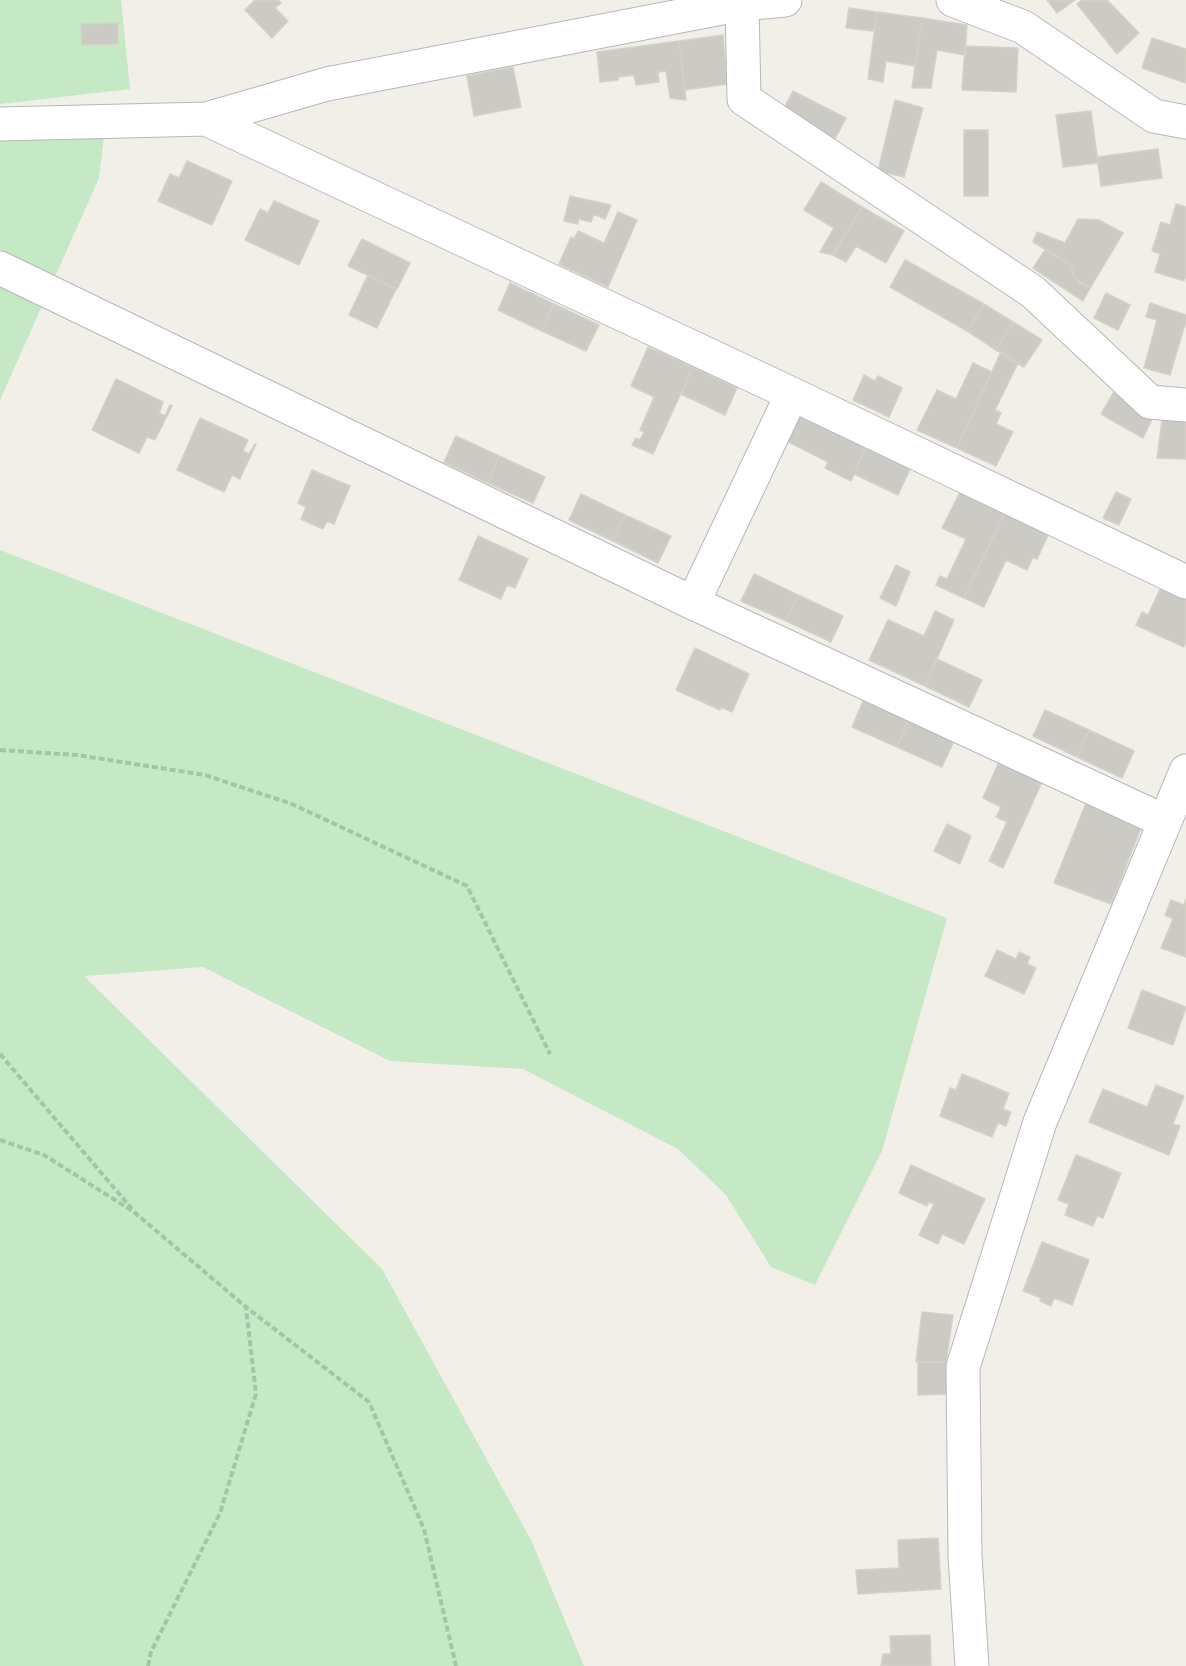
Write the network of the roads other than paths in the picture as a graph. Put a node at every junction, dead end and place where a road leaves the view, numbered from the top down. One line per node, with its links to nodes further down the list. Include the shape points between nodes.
1 (785, 0): 3 (street)
2 (953, 0): 5 (street, via 1023,27 1154,116)
3 (742, 4): 4 (street, via 327,84); 9 (street, via 744,99 1033,292 1150,402)
4 (206, 119): 6 (street); 8 (street)
5 (1186, 122)
6 (0, 124)
7 (0, 268): 11 (street)
8 (792, 394): 10 (street); 11 (street)
9 (1186, 405)
10 (1186, 582)
11 (693, 603): 13 (street)
12 (1186, 771): 13 (street)
13 (1164, 821): 14 (street, via 1040,1122 963,1367 965,1556)
14 (972, 1666)

